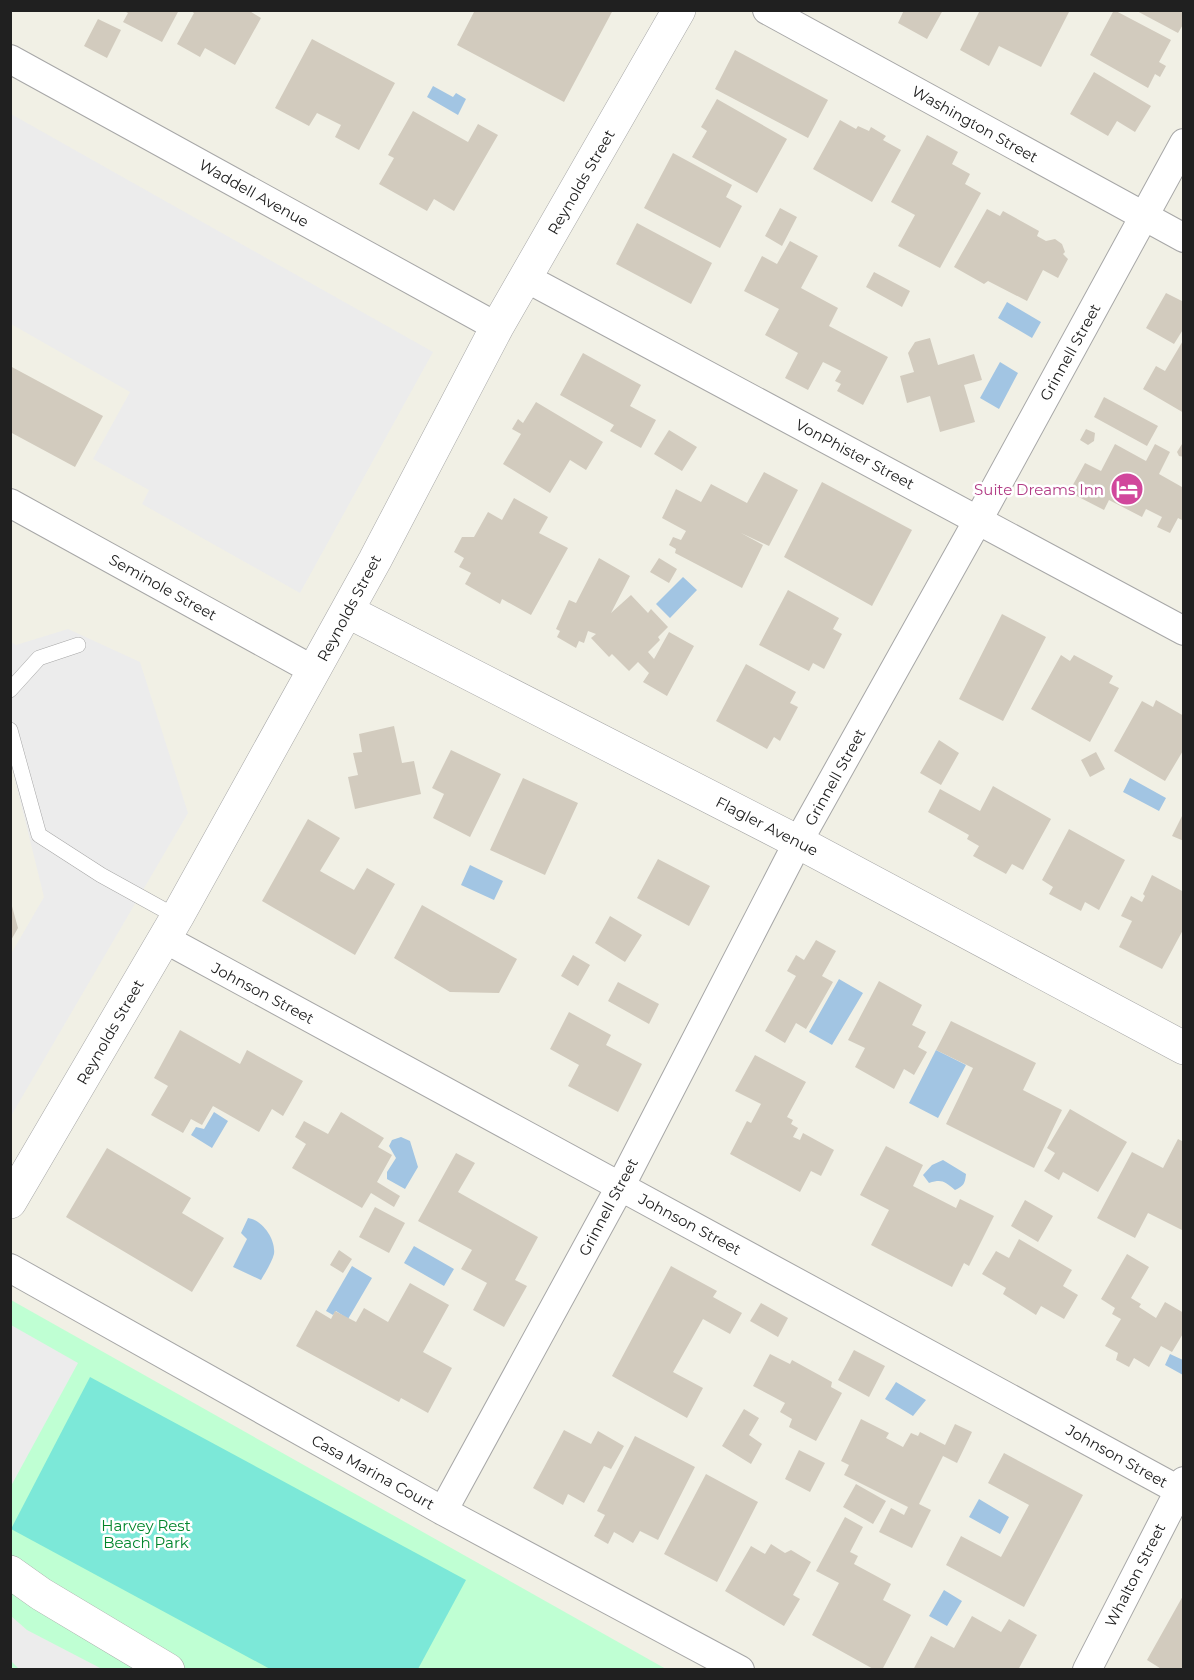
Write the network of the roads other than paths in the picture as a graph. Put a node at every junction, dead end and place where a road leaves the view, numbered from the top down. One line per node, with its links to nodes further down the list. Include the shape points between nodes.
1 (679, 10): 7 (street, Reynolds Street)
2 (767, 10): 5 (street, Washington Street)
3 (10, 59): 8 (street, Waddell Avenue)
4 (1184, 142): 5 (street, Grinnell Street)
5 (1143, 217): 6 (street, Washington Street); 10 (street, Grinnell Street)
6 (1184, 238)
7 (526, 278): 8 (street, Reynolds Street); 10 (street, VonPhister Street)
8 (497, 327): 11 (street, Reynolds Street)
9 (10, 503): 14 (street, Seminole Street)
10 (978, 520): 12 (street, VonPhister Street); 17 (street, Grinnell Street)
11 (347, 611): 14 (street, Reynolds Street); 17 (street, Flagler Avenue)
12 (1184, 631)
13 (78, 645): 15 (lane, via 39,658)
14 (315, 671): 18 (street, Reynolds Street)
15 (10, 690)
16 (10, 730): 18 (lane, via 39,835 101,875)
17 (798, 842): 19 (street, Flagler Avenue); 20 (street, Grinnell Street)
18 (171, 928): 20 (street, Johnson Street); 21 (street, Reynolds Street)
19 (1184, 1048)
20 (620, 1186): 23 (street, Johnson Street); 24 (street, Grinnell Street)
21 (10, 1202)
22 (10, 1268): 24 (street, Casa Marina Court)
23 (1182, 1488): 28 (street, Whalton Street)
24 (443, 1511): 27 (street, Casa Marina Court)
25 (10, 1572): 26 (street)
26 (168, 1670)
27 (740, 1670)
28 (1087, 1670)

